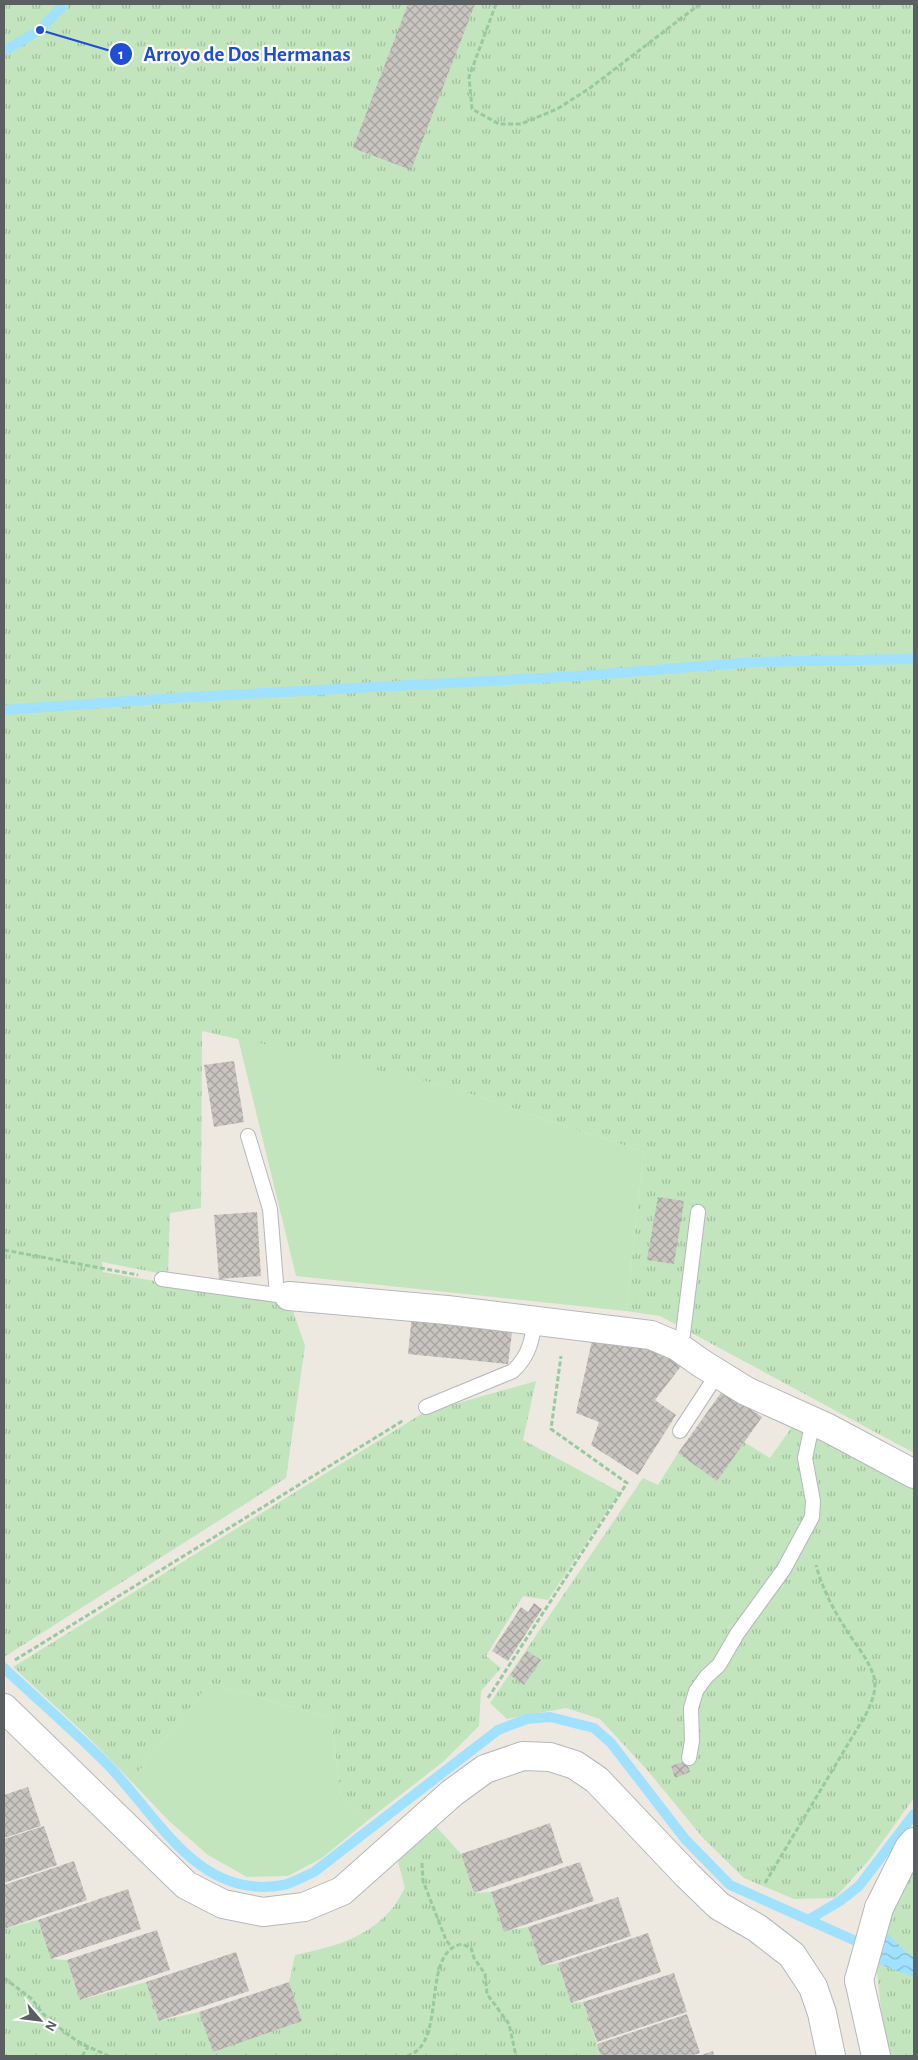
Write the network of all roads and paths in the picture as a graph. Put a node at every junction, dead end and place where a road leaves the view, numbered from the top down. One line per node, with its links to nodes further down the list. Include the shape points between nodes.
1 (496, 4): 2 (path, via 469,77 472,109 499,124 521,124 557,109 590,88)
2 (700, 4)
3 (248, 1136): 7 (lane, via 270,1209)
4 (698, 1212): 10 (lane, via 683,1334)
5 (4, 1250): 6 (path)
6 (162, 1279): 7 (lane)
7 (284, 1295): 8 (street)
8 (535, 1320): 9 (street); 12 (lane, via 530,1350 513,1370)
9 (565, 1323): 10 (street, via 651,1334); 18 (path, via 551,1430 627,1483)
10 (677, 1346): 11 (street)
11 (718, 1373): 13 (street, via 746,1391); 14 (lane)
12 (426, 1407): 17 (path)
13 (813, 1421): 15 (street); 16 (lane, via 805,1458 813,1501 812,1517)
14 (680, 1431)
15 (914, 1474)
16 (806, 1531): 20 (lane, via 719,1665 696,1691 690,1708 692,1741); 23 (path, via 820,1580 870,1666 875,1690 866,1714)
17 (15, 1660)
18 (488, 1698)
19 (4, 1708): 21 (street, via 186,1885 222,1904 263,1912 304,1907 342,1891)
20 (689, 1758)
21 (402, 1837): 24 (path, via 420,1857 423,1881); 31 (street, via 485,1769 523,1756 550,1757 575,1765 597,1780 719,1906 757,1928 792,1955 813,1987)
22 (914, 1842): 32 (street, via 879,1908 859,1980)
23 (766, 1883)
24 (452, 1948): 29 (path, via 442,1964 434,1989 432,2016 424,2043 420,2050); 30 (path, via 462,1944 471,1948 485,1974 487,1994 509,2024)
25 (4, 1978): 26 (path, via 32,1999 42,2013 67,2034)
26 (88, 2047): 27 (path); 28 (path)
27 (82, 2056)
28 (109, 2056)
29 (407, 2056)
30 (516, 2056)
31 (831, 2056)
32 (876, 2056)

